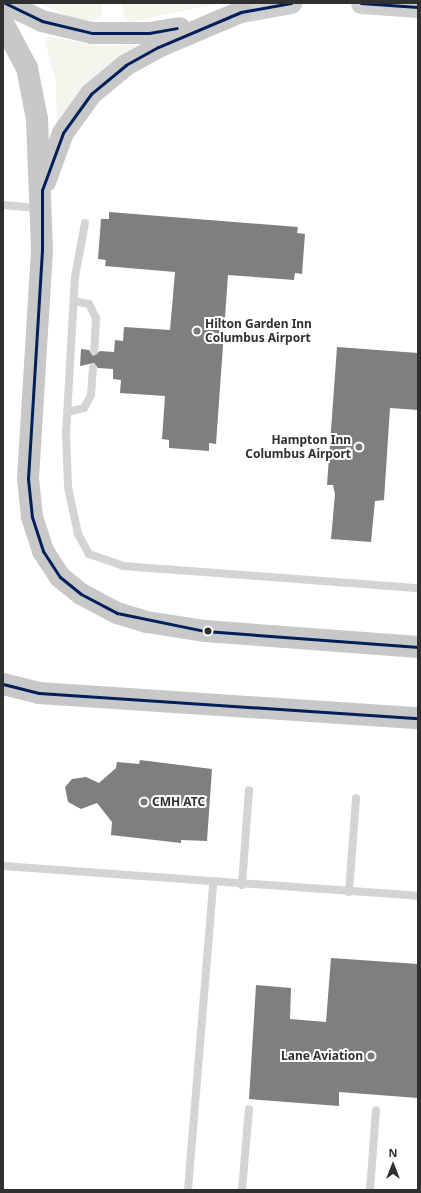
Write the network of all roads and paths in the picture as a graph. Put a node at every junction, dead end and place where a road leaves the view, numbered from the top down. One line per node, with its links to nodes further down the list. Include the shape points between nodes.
1 (5, 3): 5 (main road, via 64,28 120,35 178,28)
2 (290, 3): 5 (street)
3 (361, 3): 4 (street)
4 (418, 7)
5 (242, 12): 7 (main road, via 158,47 126,66 91,94 63,133)
6 (3, 23): 7 (main road, via 27,68 38,119)
7 (42, 199): 8 (lane); 15 (main road, via 28,479 34,524 43,551 60,577 81,594 117,613 147,622 205,631)
8 (3, 205)
9 (85, 223): 10 (lane)
10 (74, 301): 11 (lane, via 89,304 96,318); 13 (lane)
11 (94, 351)
12 (92, 368): 13 (lane, via 91,395 84,408)
13 (67, 412): 14 (lane, via 68,487 78,534 89,554 105,562)
14 (418, 588)
15 (418, 647)
16 (3, 684): 17 (main road, via 39,693)
17 (418, 718)
18 (248, 790): 22 (lane)
19 (356, 798): 23 (lane)
20 (3, 866): 21 (lane)
21 (213, 883): 22 (lane); 27 (lane)
22 (242, 885): 23 (lane)
23 (349, 892): 24 (lane)
24 (418, 896)
25 (249, 1109): 28 (lane)
26 (376, 1110): 29 (lane)
27 (188, 1190)
28 (242, 1190)
29 (370, 1190)

